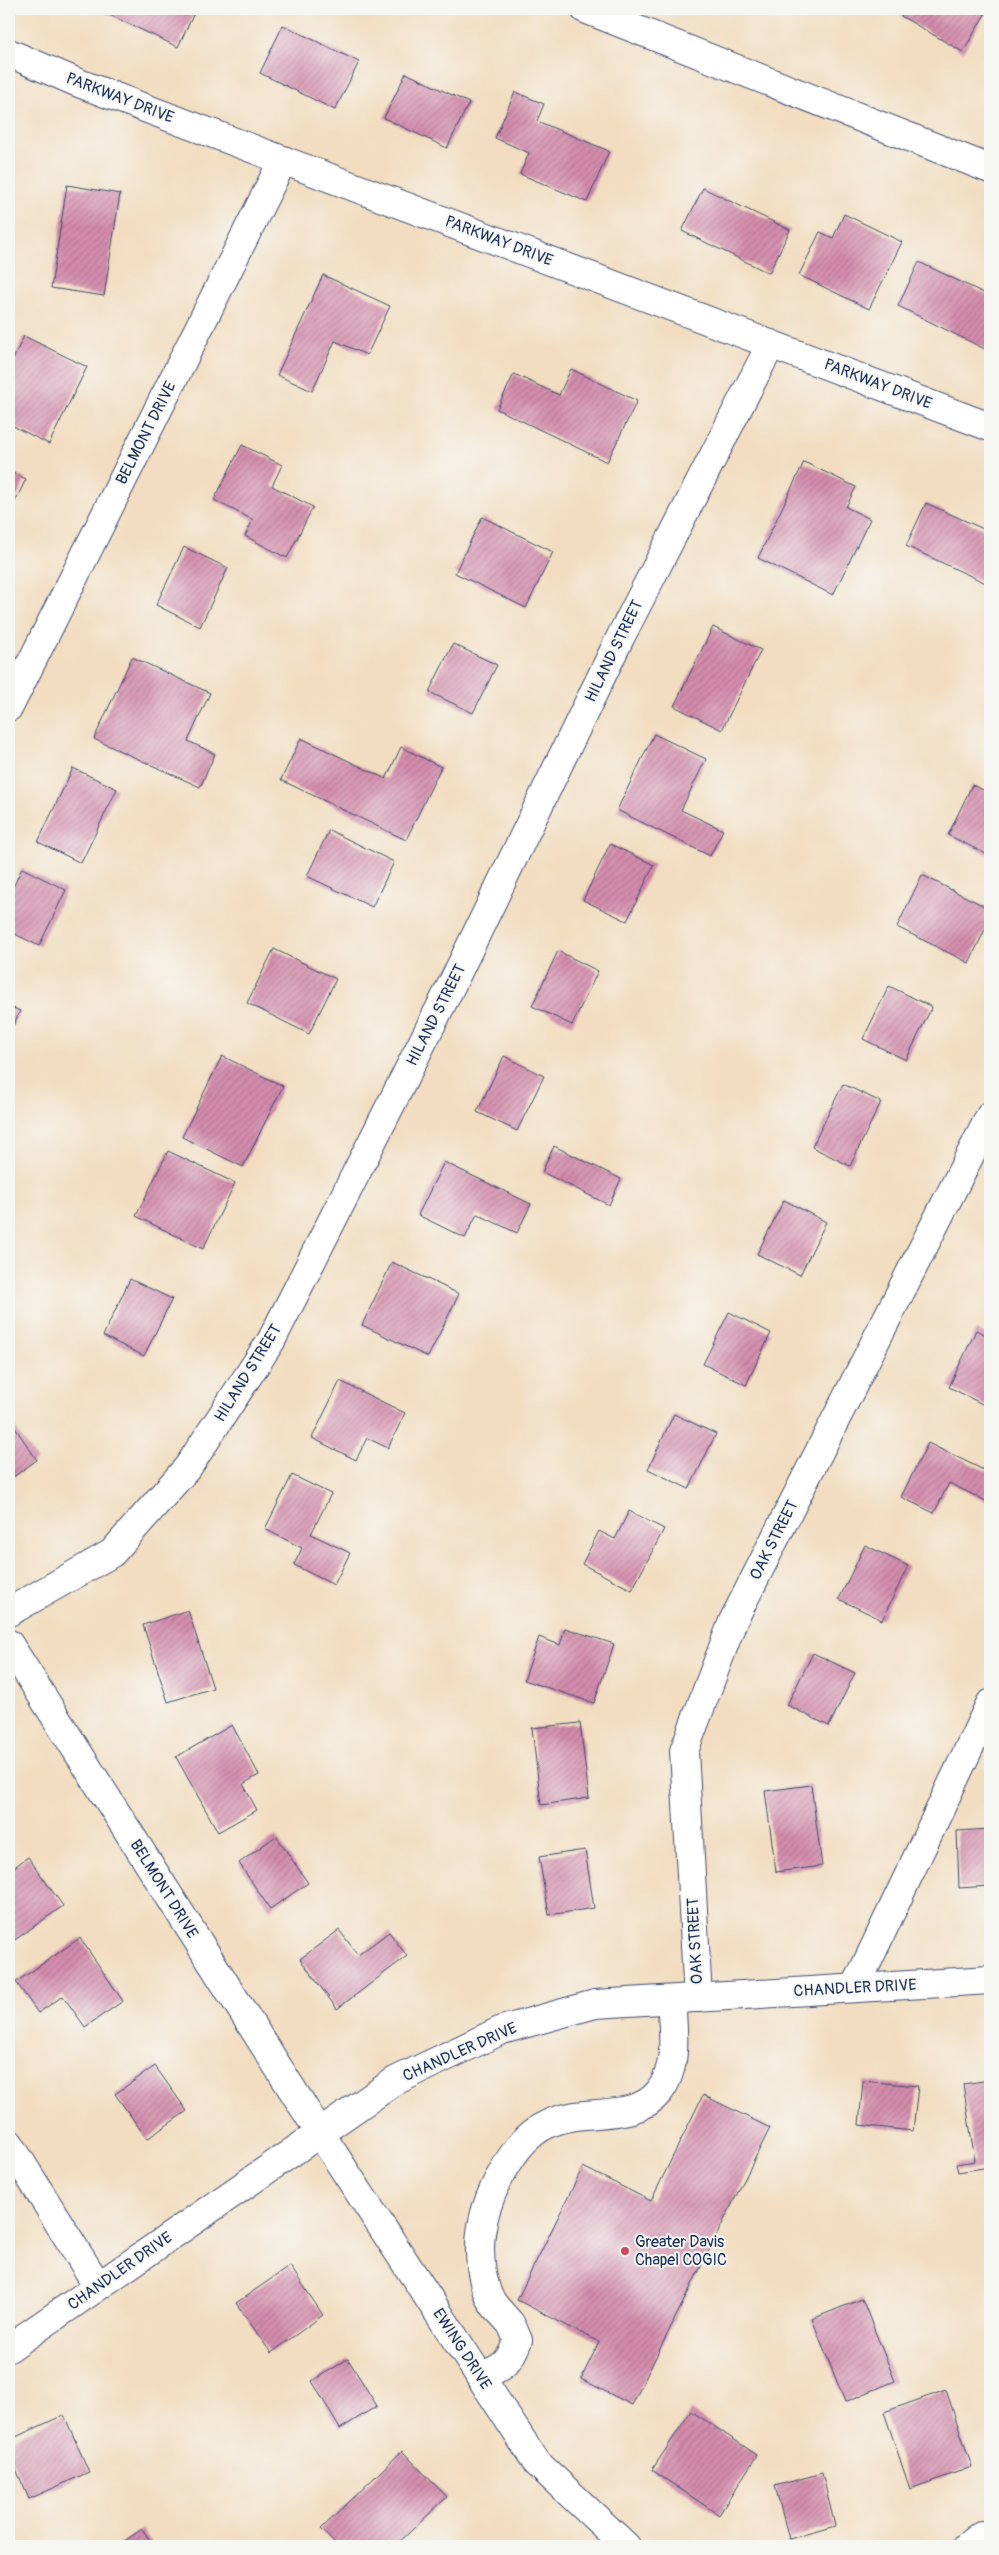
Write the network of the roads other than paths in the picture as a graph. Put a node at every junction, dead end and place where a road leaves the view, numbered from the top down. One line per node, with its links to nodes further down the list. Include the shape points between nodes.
1 (585, 9): 4 (street)
2 (9, 53): 3 (street, PARKWAY DRIVE, via 76,82)
3 (283, 160): 5 (street, PARKWAY DRIVE); 7 (street, BELMONT DRIVE)
4 (990, 169)
5 (771, 344): 6 (street, PARKWAY DRIVE); 9 (street, HILAND STREET, via 620,636 452,984 271,1340 188,1467 112,1554)
6 (990, 427)
7 (9, 707)
8 (990, 1116): 14 (street, OAK STREET, via 733,1621 684,1751)
9 (9, 1612)
10 (9, 1644): 16 (street, BELMONT DRIVE)
11 (990, 1704): 13 (street)
12 (990, 1980): 13 (street, CHANDLER DRIVE)
13 (855, 1988): 14 (street, CHANDLER DRIVE)
14 (698, 1998): 15 (street, CHANDLER DRIVE)
15 (671, 2000): 16 (street, CHANDLER DRIVE, via 595,2004 502,2030 395,2081); 20 (street, via 674,2056 659,2091 637,2109 569,2117 547,2123 528,2135 517,2148 493,2188 481,2228 482,2275 488,2294 511,2324 518,2340 513,2355 504,2366)
16 (320, 2133): 18 (street, CHANDLER DRIVE); 20 (street, EWING DRIVE)
17 (9, 2143): 18 (street)
18 (98, 2286): 19 (street, CHANDLER DRIVE)
19 (9, 2348)
20 (480, 2377): 22 (street, EWING DRIVE, via 537,2463)
21 (990, 2538): 23 (street, via 981,2535)
22 (626, 2546)
23 (966, 2546)

